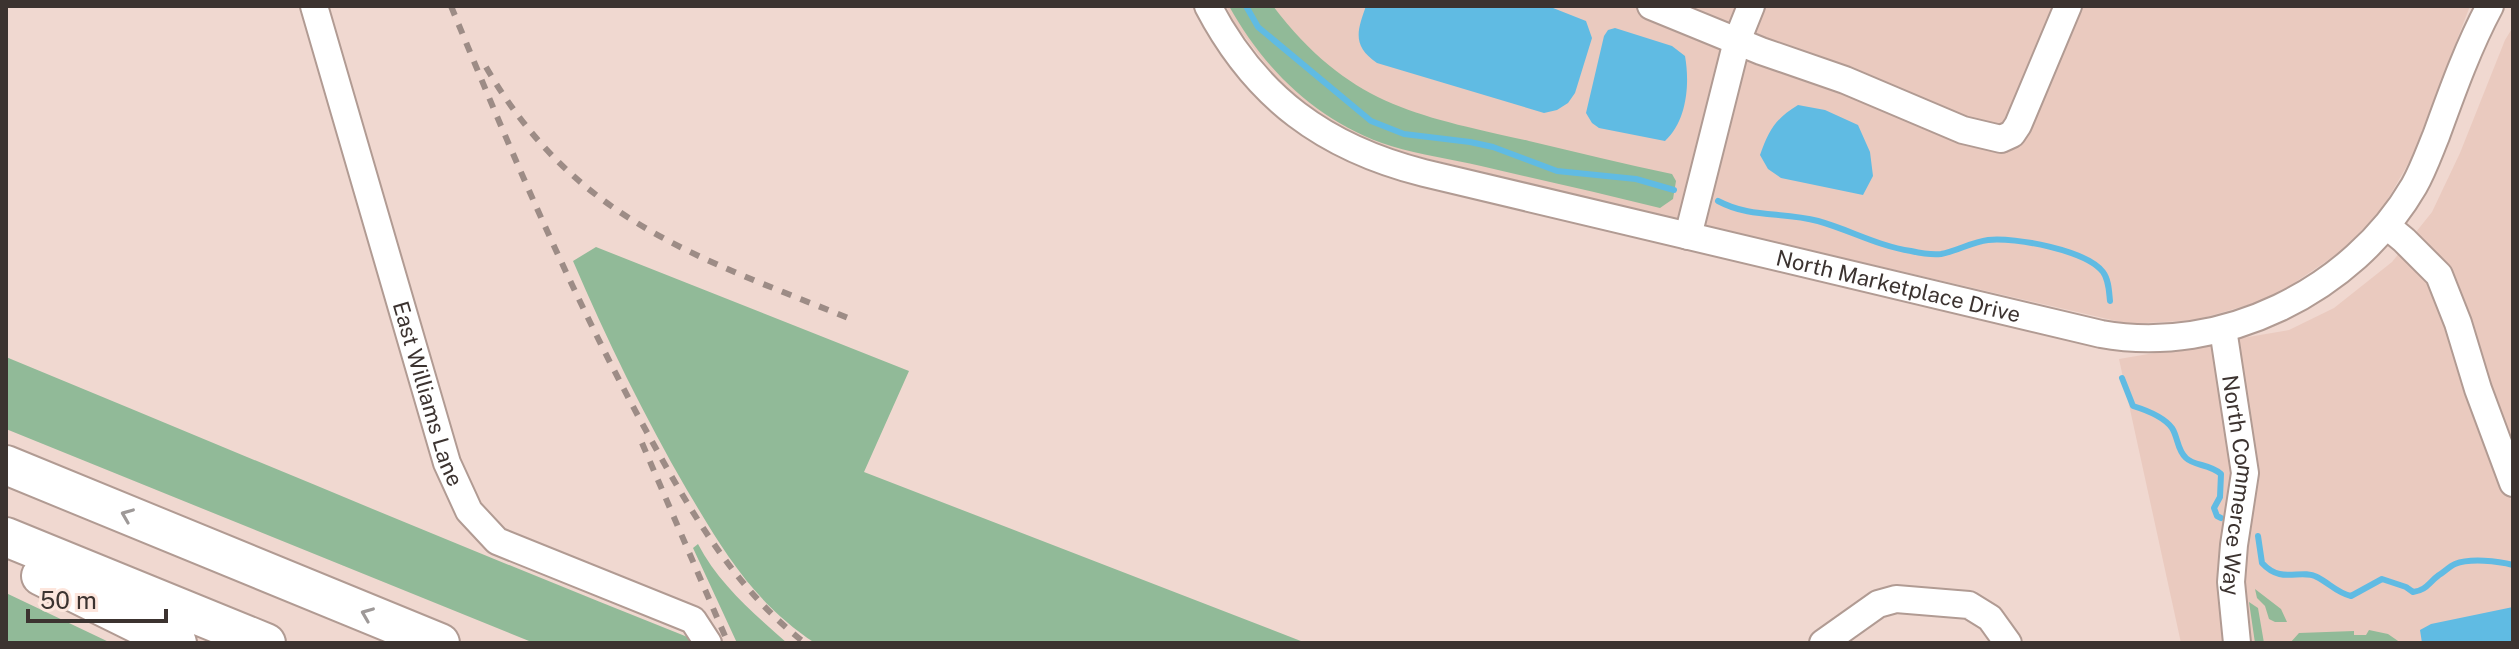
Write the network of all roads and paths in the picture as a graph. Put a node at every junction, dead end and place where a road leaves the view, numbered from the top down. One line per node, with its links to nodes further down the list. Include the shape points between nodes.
1 (314, 6): 18 (street, East Williams Lane, via 447,463 469,511 497,541 693,620)
2 (1208, 6): 9 (street, North Marketplace Drive, via 1256,79 1280,103 1339,143 1397,166)
3 (1651, 6): 7 (street)
4 (1751, 6): 7 (street)
5 (2068, 6): 7 (street, via 2018,125 2001,139 1963,130)
6 (2490, 6): 8 (street, North Marketplace Drive, via 2426,161)
7 (1737, 41): 9 (street)
8 (2387, 226): 10 (street, North Marketplace Drive, via 2360,254 2302,296); 12 (street, via 2439,275)
9 (1688, 236): 10 (street, North Marketplace Drive, via 2123,338)
10 (2223, 329): 21 (street, North Commerce Way, via 2245,473 2231,582)
11 (6, 465): 17 (highway, one-way to 11)
12 (2513, 483)
13 (6, 537): 16 (highway)
14 (6, 559): 15 (highway)
15 (177, 643)
16 (266, 643)
17 (440, 643)
18 (708, 643)
19 (1823, 643): 20 (street, via 1878,604 1896,599 1969,605 1990,618)
20 (2008, 643)
21 (2237, 643)

